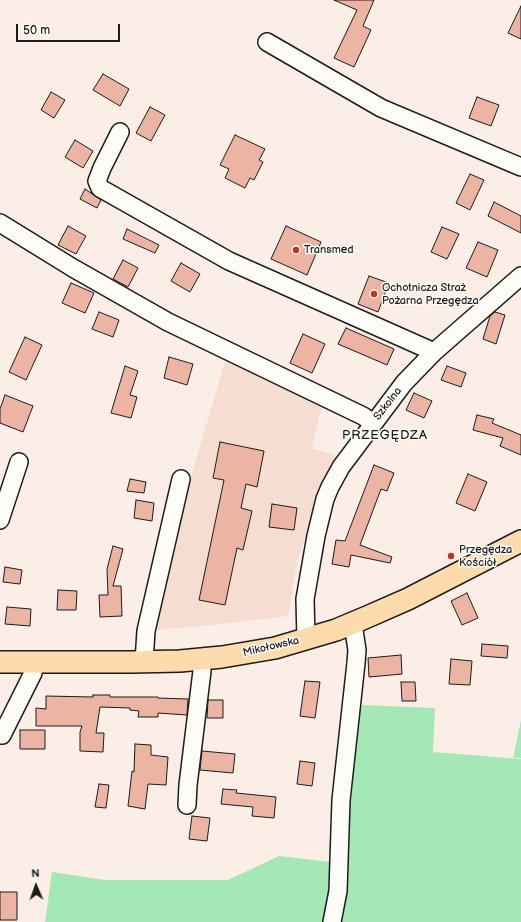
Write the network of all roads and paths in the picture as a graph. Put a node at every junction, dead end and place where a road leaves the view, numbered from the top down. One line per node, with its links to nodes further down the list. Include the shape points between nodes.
1 (267, 42): 3 (street, via 381,108)
2 (120, 132): 6 (street, via 97,181 100,188 229,261)
3 (521, 167)
4 (0, 223): 7 (street, via 156,315)
5 (521, 276): 6 (street, Szkolna)
6 (434, 352): 7 (street, Szkolna, via 404,383)
7 (373, 423): 13 (street, Szkolna, via 341,467 325,499 305,599)
8 (18, 462): 10 (street)
9 (181, 480): 17 (street, via 146,631)
10 (0, 520)
11 (521, 541): 12 (main road, Mikołowska)
12 (353, 624): 13 (main road, Mikołowska); 20 (street, via 357,650 341,800 338,890)
13 (306, 640): 14 (main road, Mikołowska, via 260,651)
14 (200, 659): 17 (main road, Mikołowska); 19 (street, via 202,671)
15 (0, 662): 16 (main road, Mikołowska)
16 (33, 662): 17 (main road, Mikołowska); 18 (street, via 33,673)
17 (144, 662)
18 (0, 736)
19 (187, 805)
20 (332, 922)

